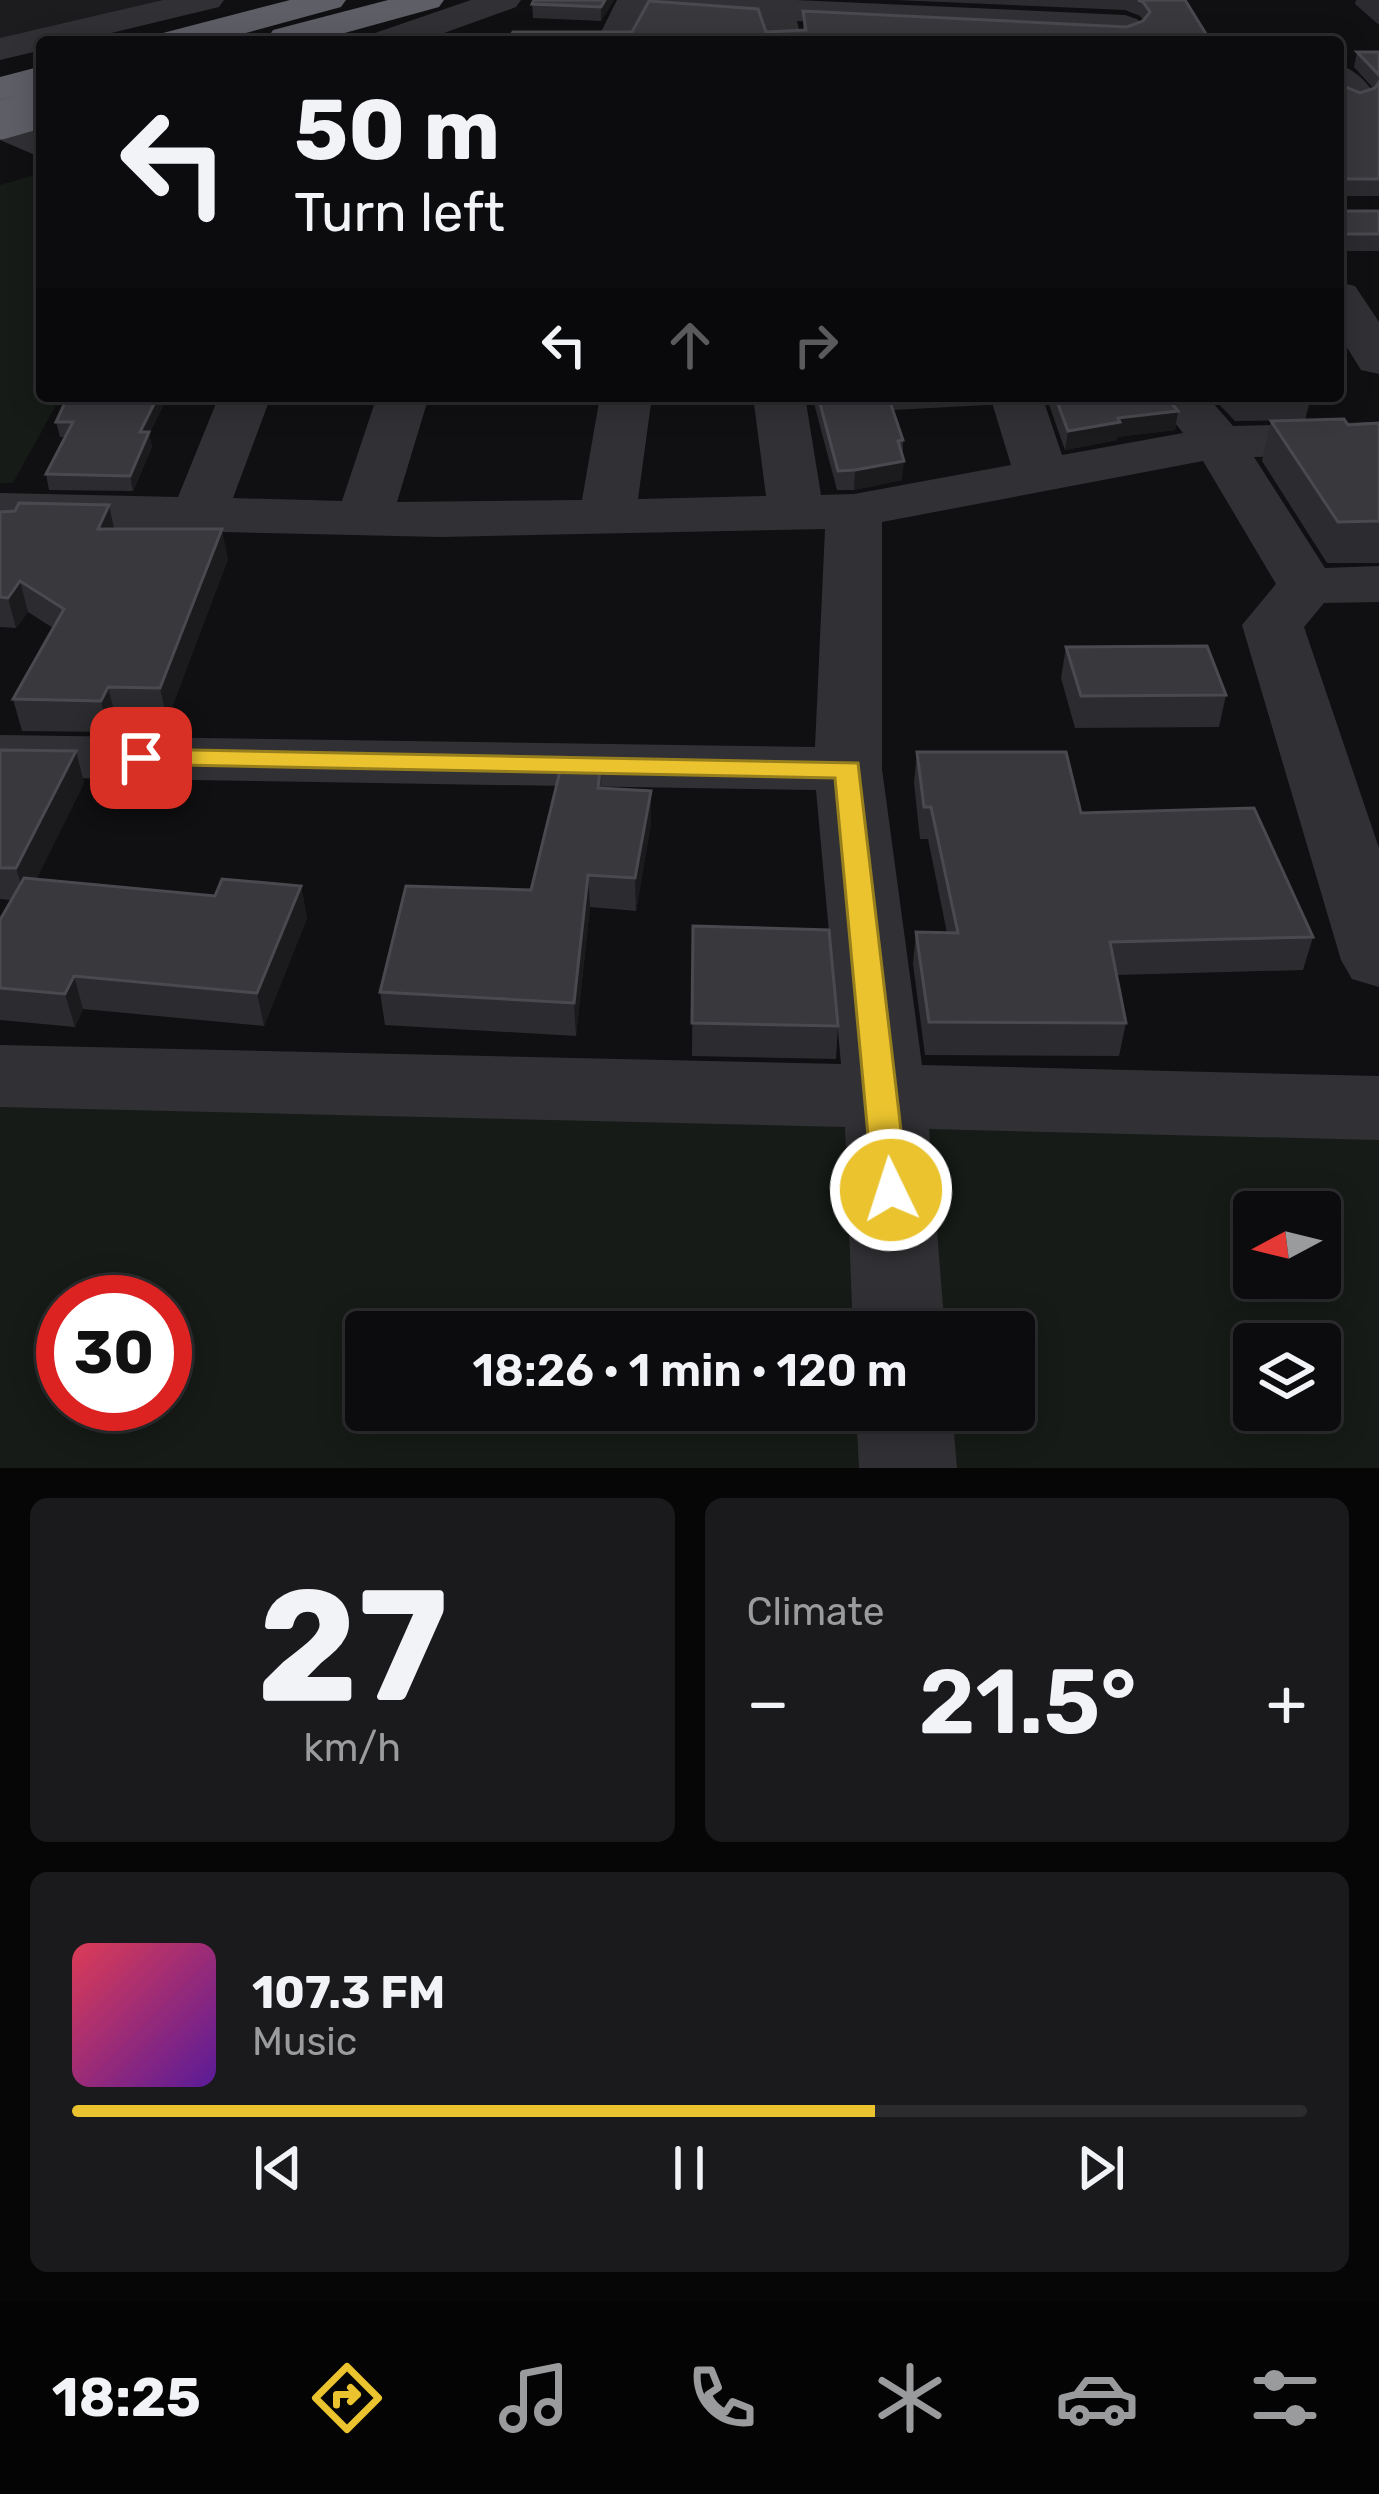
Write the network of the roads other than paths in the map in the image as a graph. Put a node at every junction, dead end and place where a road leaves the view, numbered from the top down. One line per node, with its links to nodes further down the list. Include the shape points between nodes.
1 (207, 0): 9 (street)
2 (329, 0): 10 (highway)
3 (427, 0): 11 (highway)
4 (780, 17): 5 (street); 14 (street, via 634,0)
5 (960, 20): 7 (street)
6 (503, 25): 12 (street)
7 (1130, 30)
8 (572, 35): 13 (street)
9 (55, 36)
10 (194, 36)
11 (294, 36)
12 (427, 36)
13 (583, 36)
14 (616, 36)
15 (36, 40): 16 (street)
16 (0, 49)
17 (26, 93): 18 (highway, bridge)
18 (0, 122): 19 (street)
19 (36, 143)
20 (36, 161): 21 (street)
21 (0, 172)
22 (1344, 305): 23 (street)
23 (1379, 359)
24 (242, 402): 35 (street)
25 (401, 402): 37 (street)
26 (625, 402): 36 (street)
27 (780, 402): 34 (street)
28 (1018, 402): 32 (street)
29 (1185, 402): 31 (street)
30 (1379, 438): 31 (street)
31 (1218, 442): 32 (street); 39 (street)
32 (1041, 475): 34 (street)
33 (0, 510): 35 (street)
34 (825, 511): 36 (street); 41 (street)
35 (199, 514): 37 (street)
36 (607, 516): 37 (street)
37 (364, 518)
38 (1379, 584): 39 (street)
39 (1307, 586): 42 (street, via 1273,625)
40 (0, 756): 41 (street)
41 (848, 769): 44 (street)
42 (1379, 959)
43 (0, 1076): 44 (street)
44 (885, 1095): 45 (street); 46 (street)
45 (1379, 1108)
46 (898, 1311)
47 (905, 1431): 48 (street)
48 (908, 1468)

